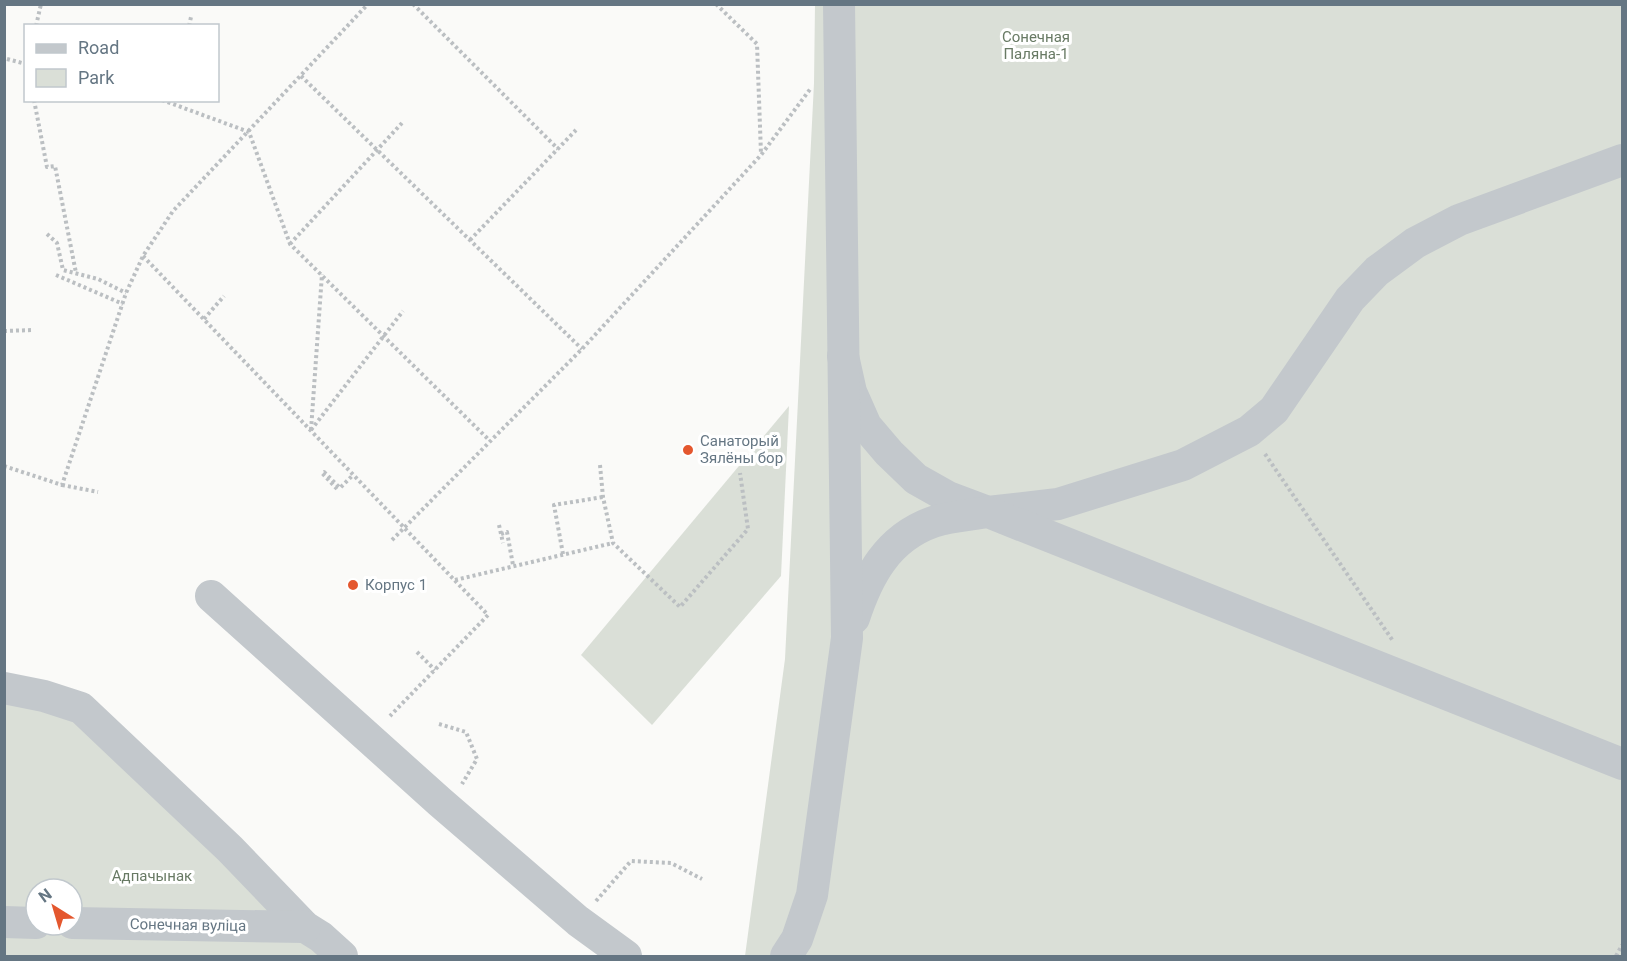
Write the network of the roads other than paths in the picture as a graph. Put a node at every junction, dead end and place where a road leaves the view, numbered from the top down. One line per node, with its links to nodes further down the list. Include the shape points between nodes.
1 (839, 4): 3 (street)
2 (1623, 160): 4 (street, via 1459,220 1415,243 1377,271 1350,299 1274,410 1250,431 1191,462 1058,504)
3 (843, 356): 4 (street, via 851,392 866,426 889,453 916,479 948,497); 6 (street)
4 (988, 512): 6 (street, via 934,522 905,537 883,555 865,584); 8 (street)
5 (211, 596): 14 (street, via 368,739 578,921)
6 (847, 638): 15 (street, via 812,895 797,939)
7 (4, 688): 12 (street, via 81,708 230,849)
8 (1623, 764)
9 (4, 922): 10 (street)
10 (24, 923)
11 (84, 923): 12 (street, Сонечная вуліца)
12 (305, 927): 13 (street)
13 (342, 957)
14 (626, 957)
15 (786, 957)

